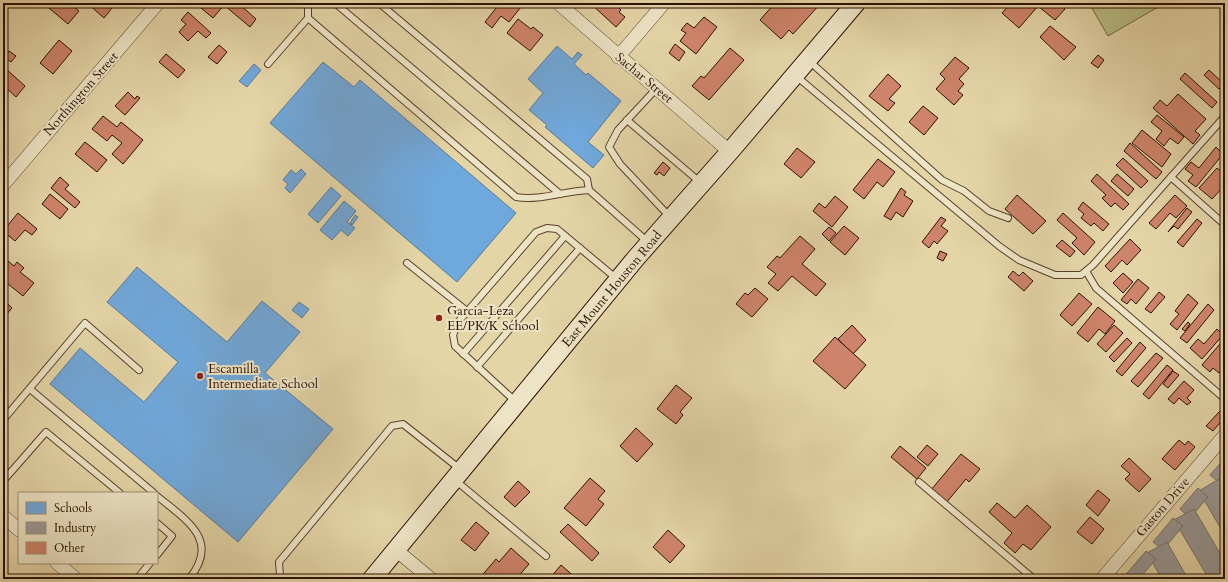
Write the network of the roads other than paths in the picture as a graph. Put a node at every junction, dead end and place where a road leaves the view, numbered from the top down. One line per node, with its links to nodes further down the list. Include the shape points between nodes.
1 (158, 3): 18 (street, Northington Street)
2 (308, 3): 8 (lane)
3 (335, 3): 21 (lane)
4 (379, 3): 20 (lane, via 587,179)
5 (558, 3): 9 (street, Sachar Street)
6 (664, 3): 9 (street)
7 (856, 3): 10 (main road, East Mount Houston Road)
8 (308, 18): 11 (lane); 21 (lane, via 516,197 531,200)
9 (618, 56): 13 (street, Sachar Street)
10 (808, 60): 12 (main road, East Mount Houston Road); 23 (lane, via 942,180 964,191 989,211)
11 (268, 64)
12 (795, 75): 16 (main road, East Mount Houston Road); 29 (lane, via 1019,260 1056,275 1081,275)
13 (656, 89): 15 (lane); 16 (street, Sachar Street)
14 (1225, 116): 17 (lane)
15 (627, 120): 19 (lane); 22 (lane, via 609,147 620,164)
16 (730, 152): 19 (main road, East Mount Houston Road)
17 (1171, 177): 24 (lane); 29 (lane)
18 (3, 184)
19 (702, 184): 22 (main road, East Mount Houston Road)
20 (589, 190): 21 (lane); 26 (lane)
21 (560, 194)
22 (671, 218): 26 (main road, East Mount Houston Road)
23 (1008, 218)
24 (1225, 225)
25 (565, 236): 27 (lane); 31 (lane, via 557,229 547,228 536,232); 32 (lane)
26 (650, 243): 30 (main road, East Mount Houston Road)
27 (580, 248): 30 (lane); 33 (lane)
28 (407, 263): 31 (lane)
29 (1086, 271): 36 (lane, via 1096,288)
30 (618, 280): 37 (main road, East Mount Houston Road)
31 (467, 311): 32 (lane, via 453,335 455,346)
32 (463, 354): 33 (lane)
33 (477, 367): 37 (lane)
34 (139, 370): 35 (lane, via 85,323)
35 (30, 389): 38 (lane); 44 (lane)
36 (1225, 399)
37 (517, 403): 40 (main road, East Mount Houston Road)
38 (3, 420)
39 (1225, 435): 61 (street, Gaston Drive)
40 (458, 475): 49 (main road, East Mount Houston Road); 51 (lane); 57 (lane, via 403,424 392,426 279,562 280,576)
41 (3, 481): 43 (lane, via 46,432)
42 (919, 482): 60 (lane)
43 (119, 492)
44 (153, 492)
45 (158, 497): 56 (lane, via 193,526 200,538 203,551 197,569)
46 (3, 516): 48 (street)
47 (158, 524): 50 (lane, via 172,536)
48 (18, 529)
49 (396, 550): 58 (main road, East Mount Houston Road); 59 (street)
50 (158, 554)
51 (546, 556)
52 (58, 564): 54 (street)
53 (149, 564): 55 (lane)
54 (76, 579)
55 (137, 579)
56 (189, 579)
57 (284, 579)
58 (372, 579)
59 (431, 579)
60 (1034, 579)
61 (1102, 579)

